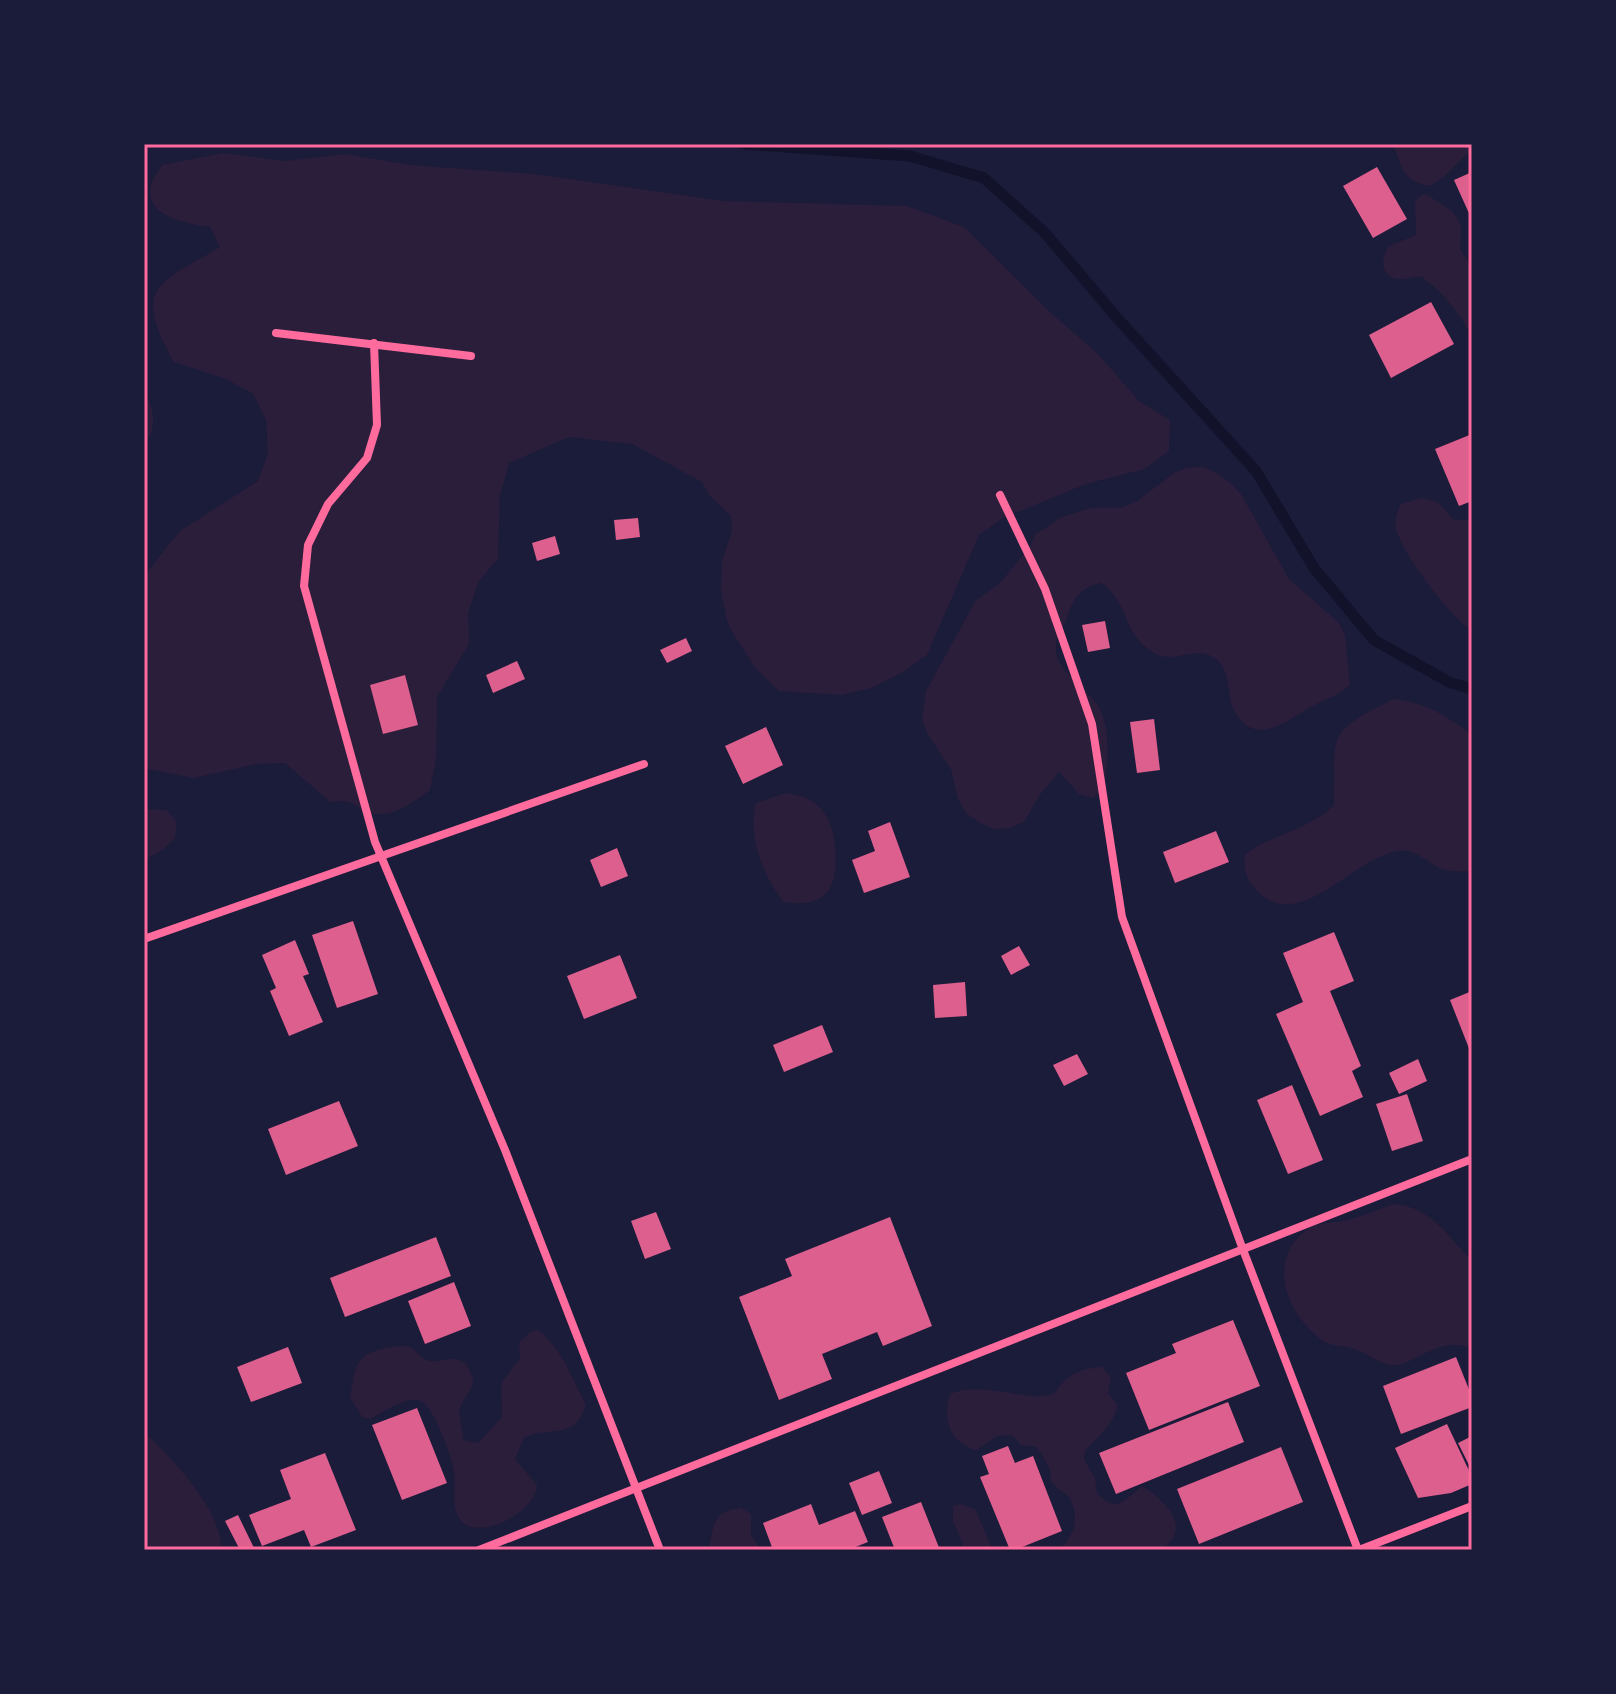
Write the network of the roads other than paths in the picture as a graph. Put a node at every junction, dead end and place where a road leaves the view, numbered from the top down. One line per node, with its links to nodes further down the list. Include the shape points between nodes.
1 (276, 333): 2 (street)
2 (374, 343): 3 (street); 6 (street, via 377,425 367,458 328,504 308,545 304,586)
3 (471, 356)
4 (1000, 495): 9 (street, via 1045,589 1092,724 1122,917)
5 (644, 764): 6 (street)
6 (380, 855): 7 (street); 10 (street, via 505,1150)
7 (144, 939)
8 (1472, 1159): 9 (street)
9 (1242, 1247): 10 (street); 14 (street)
10 (636, 1490): 12 (street); 13 (street)
11 (1472, 1506): 14 (street)
12 (479, 1550)
13 (660, 1550)
14 (1359, 1550)

